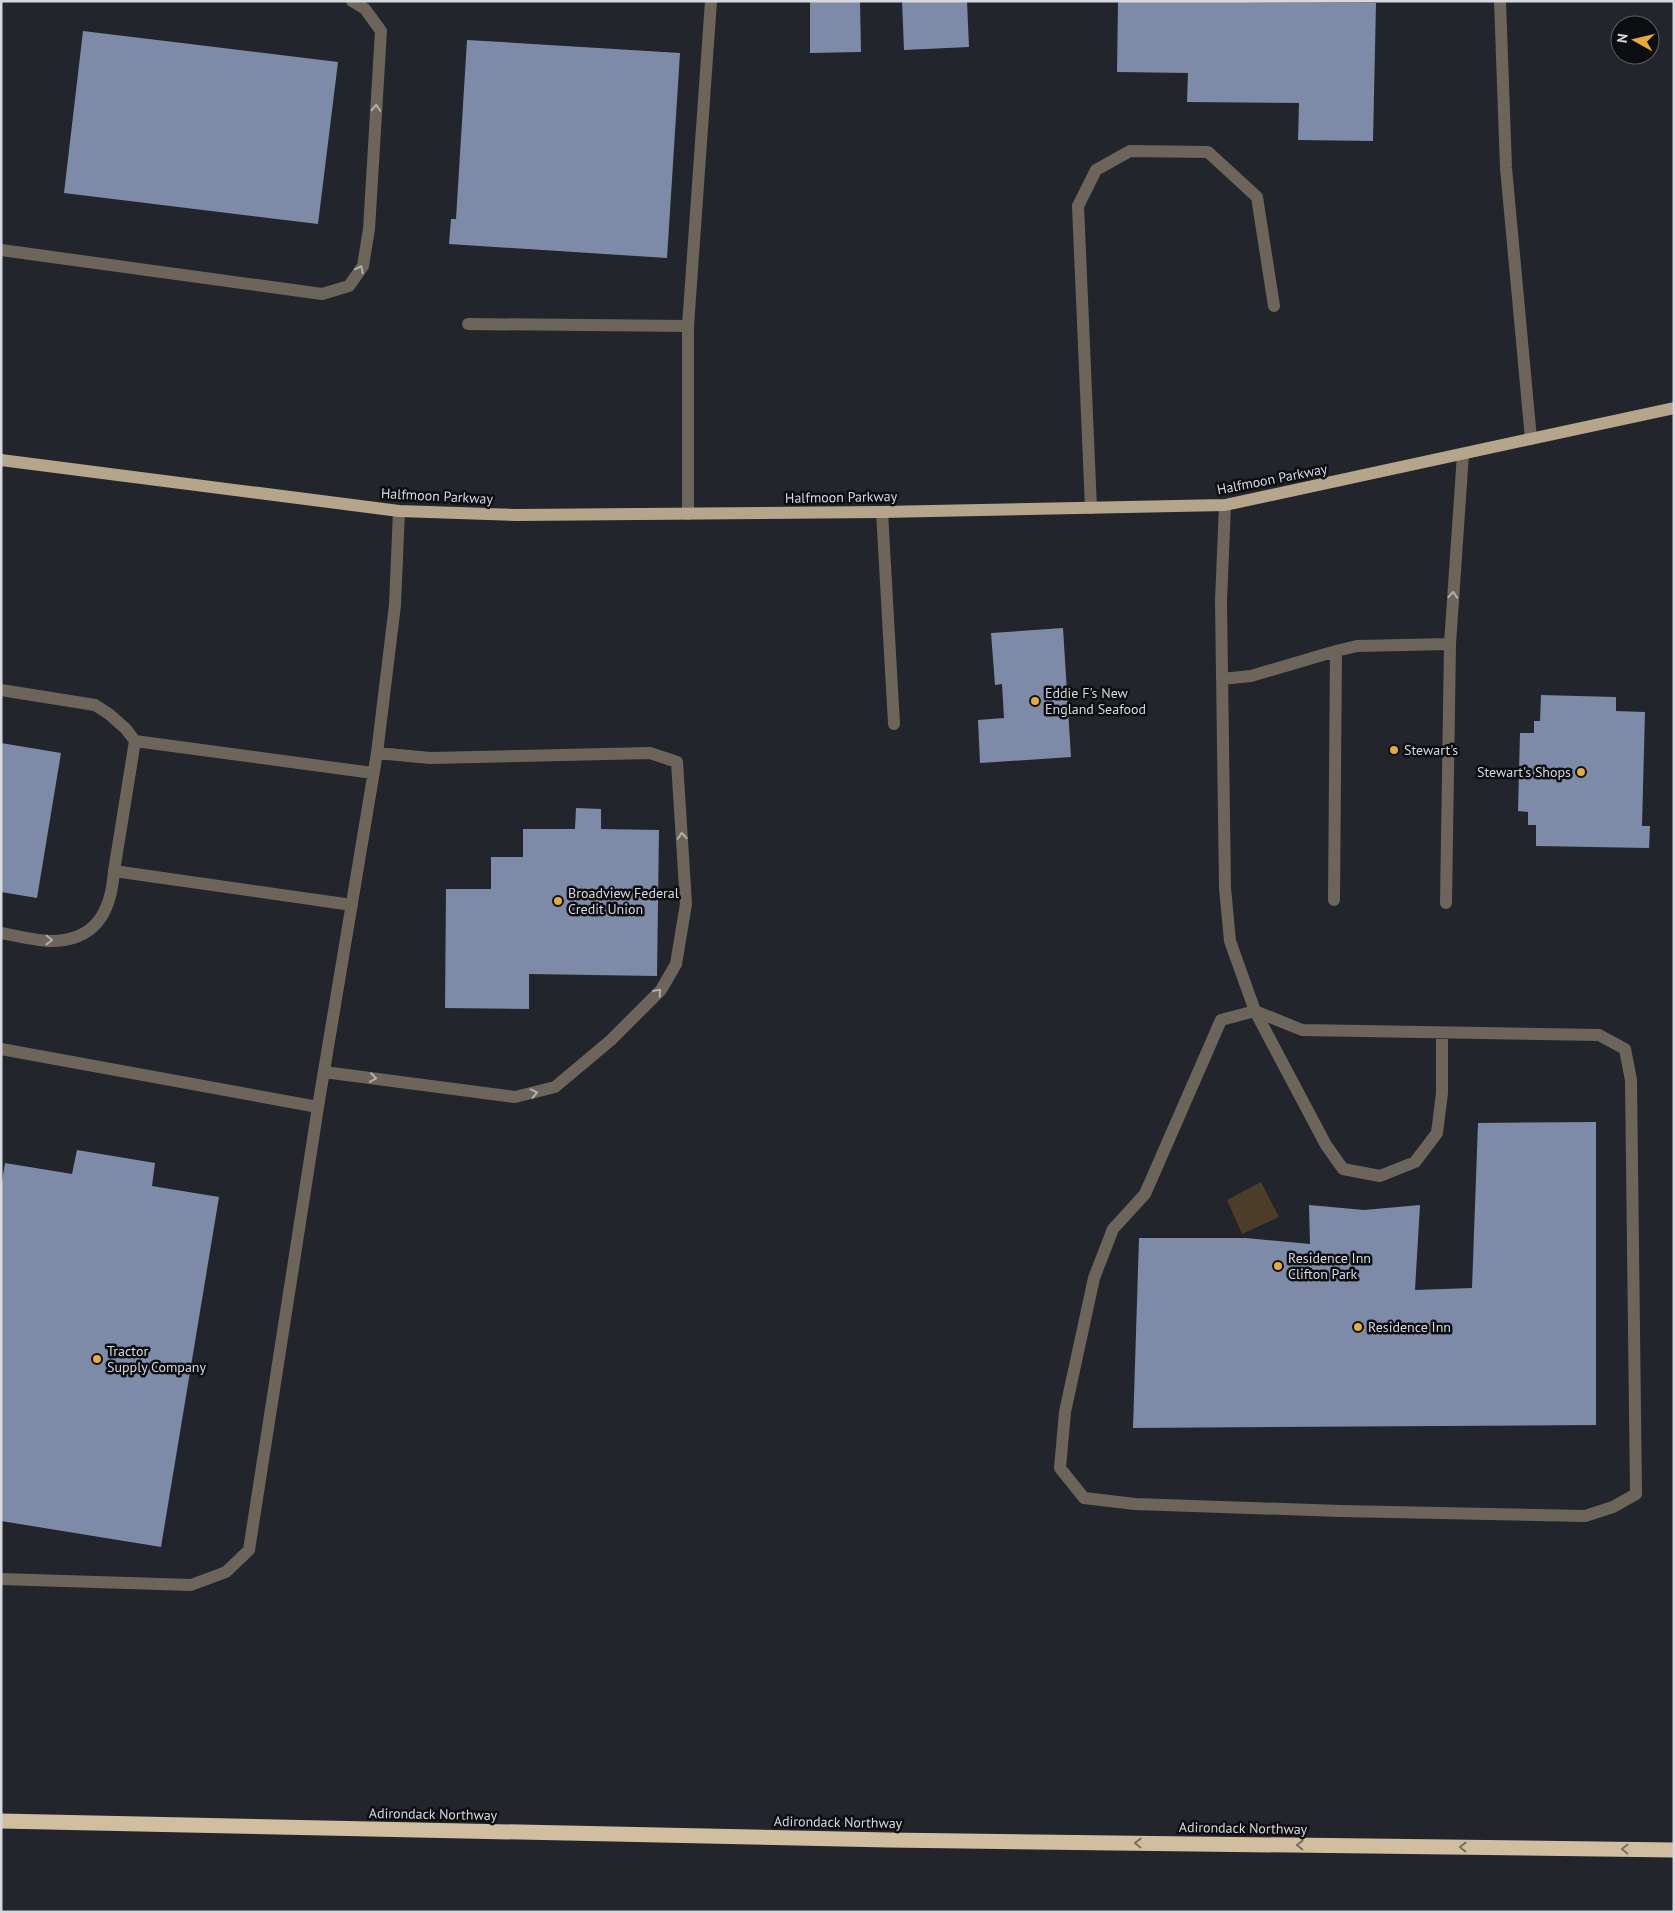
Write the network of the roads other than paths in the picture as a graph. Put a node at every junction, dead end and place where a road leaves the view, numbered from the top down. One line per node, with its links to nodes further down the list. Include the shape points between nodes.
1 (352, 1): 4 (lane, one-way to 1, via 322,294 349,286 363,266 370,229 380,31 366,9)
2 (711, 1): 7 (lane)
3 (1500, 1): 9 (lane, via 1506,168)
4 (1, 250)
5 (1274, 306): 13 (lane, via 1257,197 1208,152 1130,151 1096,170 1078,206)
6 (468, 324): 7 (lane)
7 (688, 326): 16 (lane)
8 (1674, 408): 9 (main road, Halfmoon Parkway)
9 (1531, 439): 10 (main road, Halfmoon Parkway)
10 (1463, 454): 12 (main road, Halfmoon Parkway); 17 (lane, one-way to 10)
11 (1, 460): 14 (main road, Halfmoon Parkway)
12 (1225, 505): 13 (main road, Halfmoon Parkway); 19 (lane)
13 (1091, 508): 15 (main road, Halfmoon Parkway)
14 (399, 511): 16 (main road, Halfmoon Parkway, via 516,515); 23 (lane, via 395,605)
15 (882, 512): 16 (main road, Halfmoon Parkway); 21 (lane)
16 (688, 514)
17 (1450, 644): 18 (lane, via 1357,646); 27 (lane)
18 (1336, 651): 19 (lane, via 1250,676); 26 (lane)
19 (1222, 680): 30 (lane, via 1225,888 1230,940)
20 (1, 690): 22 (lane, via 95,705 126,729)
21 (894, 724)
22 (135, 742): 24 (lane); 25 (lane)
23 (377, 753): 24 (lane); 33 (lane, one-way to 23, via 515,1097 555,1087 611,1040 661,990 676,964 686,904 677,762 650,754 430,758)
24 (373, 772): 28 (lane)
25 (114, 871): 28 (lane); 29 (lane, one-way to 25, via 47,941 80,935 105,913)
26 (1334, 900)
27 (1446, 903)
28 (352, 905): 33 (lane)
29 (1, 934)
30 (1255, 1011): 31 (lane, via 1302,1030); 31 (lane, via 1326,1145 1343,1169 1380,1176 1414,1162 1438,1133); 31 (lane, via 1221,1020 1145,1194 1113,1229 1094,1278 1065,1412 1060,1468 1084,1498 1154,1504 1585,1516 1613,1507 1636,1494 1631,1080 1625,1049 1599,1035)
31 (1442, 1033)
32 (1, 1049): 34 (lane)
33 (324, 1072): 34 (lane)
34 (318, 1107): 35 (lane, via 249,1550 226,1572 191,1585)
35 (1, 1579)
36 (1, 1821): 37 (highway, Adirondack Northway, one-way to 36, via 878,1840)
37 (1674, 1850)

